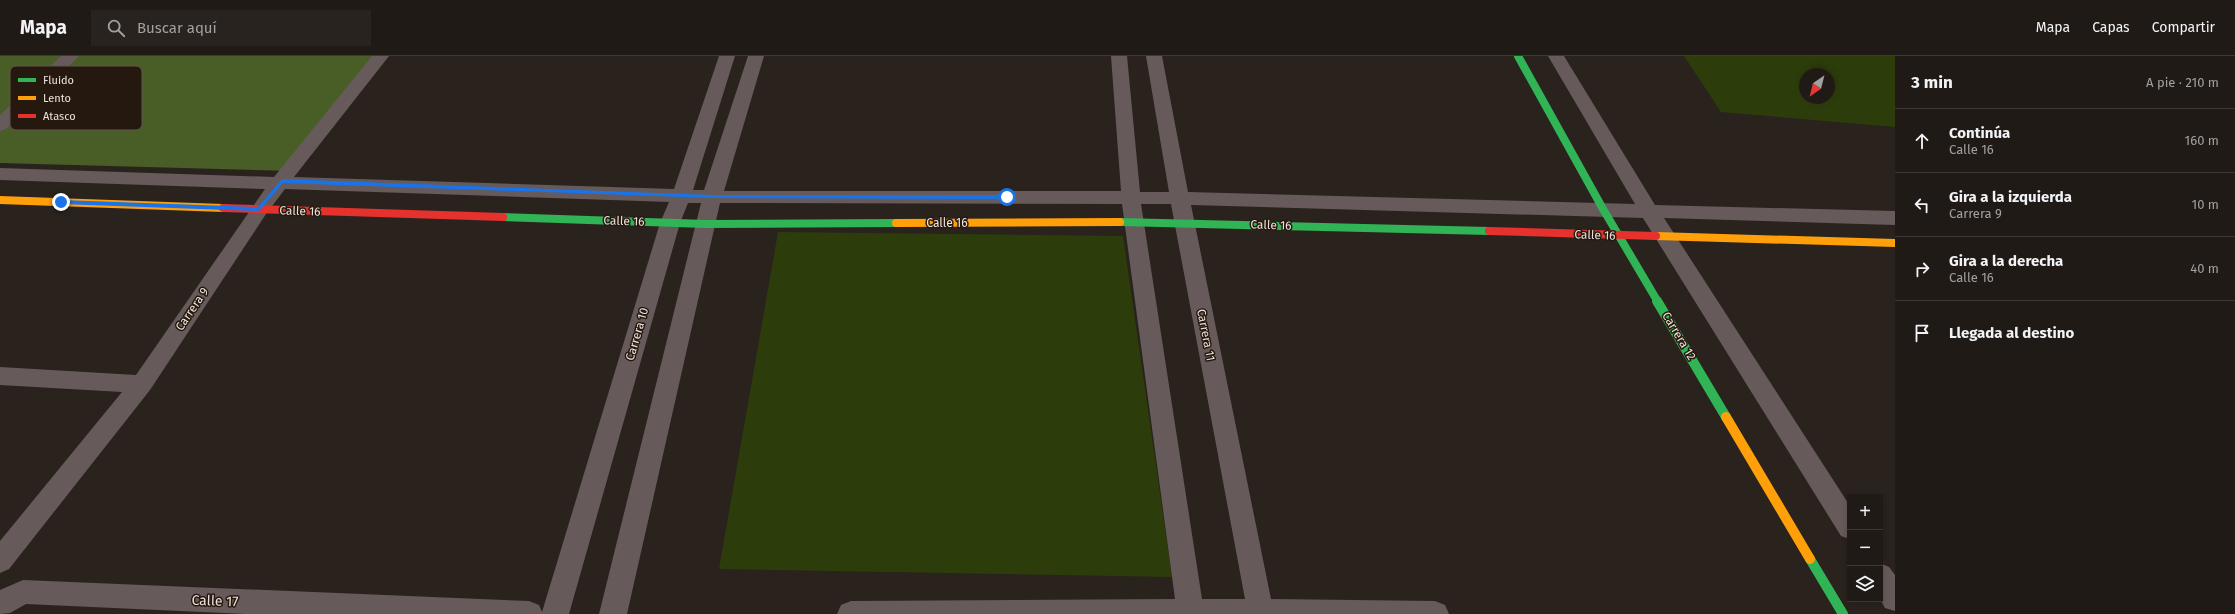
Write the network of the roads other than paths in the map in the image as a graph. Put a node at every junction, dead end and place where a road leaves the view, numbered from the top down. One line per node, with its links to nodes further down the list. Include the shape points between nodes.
1 (71, 56): 9 (street)
2 (381, 56): 13 (street, Carrera 9)
3 (727, 56): 14 (street, Carrera 10)
4 (756, 56): 15 (street)
5 (1119, 56): 16 (street)
6 (1154, 56): 17 (street, Carrera 11)
7 (1518, 56): 20 (street, Carrera 12)
8 (1556, 56): 21 (street)
9 (61, 66)
10 (10, 115): 11 (street)
11 (0, 125)
12 (0, 174): 13 (street, Calle 16)
13 (282, 181): 14 (street, Calle 16); 19 (street, Carrera 9)
14 (681, 196): 15 (street, Calle 16); 25 (street, Carrera 10)
15 (712, 197): 16 (street, Calle 16); 26 (street)
16 (1132, 198): 17 (street, Calle 16); 23 (street)
17 (1179, 198): 20 (street, Calle 16); 24 (street, Carrera 11)
18 (0, 200): 19 (street, Calle 16)
19 (259, 209): 25 (street, Calle 16); 31 (street, Carrera 9)
20 (1603, 209): 21 (street, Calle 16); 27 (street, Carrera 12)
21 (1648, 210): 22 (street, Calle 16); 28 (street)
22 (1895, 218)
23 (1133, 222): 24 (street, Calle 16); 26 (street, Calle 16); 38 (street)
24 (1184, 222): 27 (street, Calle 16); 37 (street, Carrera 11)
25 (670, 223): 26 (street, Calle 16); 40 (street, Carrera 10)
26 (705, 224): 41 (street)
27 (1620, 236): 28 (street, Calle 16); 44 (street, Carrera 12)
28 (1665, 237): 29 (street, Calle 16); 32 (street)
29 (1895, 243)
30 (0, 376): 31 (street)
31 (142, 384): 33 (street, Carrera 9)
32 (1847, 523)
33 (0, 561)
34 (1883, 580): 35 (street)
35 (1895, 599)
36 (0, 604): 39 (street, Calle 17, via 23,592)
37 (1261, 612): 38 (street); 43 (street)
38 (1190, 613): 42 (street)
39 (529, 614)
40 (555, 614)
41 (613, 614)
42 (851, 614)
43 (1435, 614)
44 (1843, 614)

